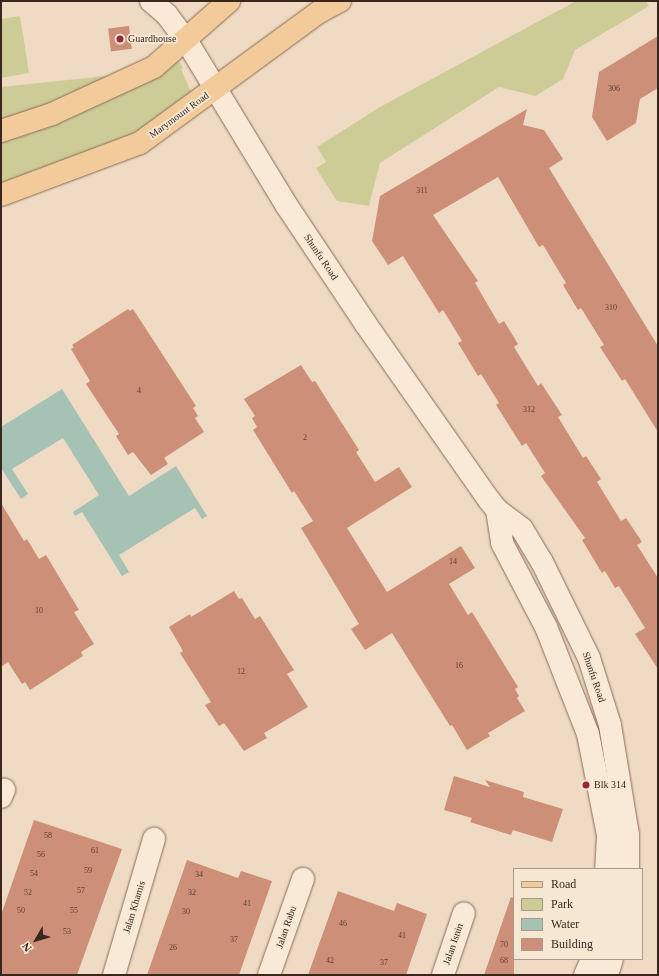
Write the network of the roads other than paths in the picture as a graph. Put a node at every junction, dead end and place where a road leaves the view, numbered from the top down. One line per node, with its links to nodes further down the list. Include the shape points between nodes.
1 (151, 1): 4 (street, Shunfu Road, via 167,15)
2 (229, 1): 4 (main road)
3 (340, 1): 5 (main road, Marymount Road, via 319,12)
4 (186, 40): 5 (street, Shunfu Road); 6 (main road, via 154,67 52,114)
5 (215, 88): 7 (main road, Marymount Road, via 140,143); 8 (street, Shunfu Road, via 287,206)
6 (1, 131)
7 (1, 195)
8 (497, 510): 10 (street, Shunfu Road, via 502,543 546,627 588,734 608,835); 11 (street, Shunfu Road, via 522,529 589,658 610,725 620,774 628,835)
9 (154, 839): 16 (street, Jalan Khamis)
10 (606, 868)
11 (628, 868)
12 (303, 879): 17 (street, Jalan Rabu)
13 (464, 913): 18 (street, Jalan Isnin)
14 (592, 960): 19 (street)
15 (612, 960): 20 (street)
16 (114, 975)
17 (269, 975)
18 (442, 975)
19 (585, 975)
20 (607, 975)

